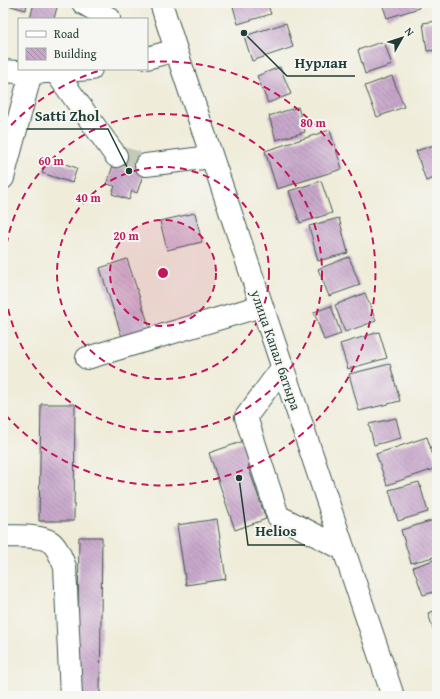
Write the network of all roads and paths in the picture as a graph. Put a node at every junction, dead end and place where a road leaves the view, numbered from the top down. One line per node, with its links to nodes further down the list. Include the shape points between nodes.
1 (83, 3): 3 (main road)
2 (161, 3): 4 (main road, улица Капал батыра)
3 (109, 18)
4 (176, 50): 5 (main road); 11 (main road, улица Капал батыра)
5 (148, 58)
6 (71, 70): 8 (main road)
7 (3, 71): 9 (main road)
8 (55, 71): 9 (main road); 10 (main road)
9 (30, 73): 13 (main road)
10 (116, 156)
11 (211, 157): 12 (main road); 14 (main road, улица Капал батыра)
12 (146, 165)
13 (3, 178)
14 (262, 306): 15 (main road); 16 (main road, улица Капал батыра)
15 (87, 358)
16 (282, 368): 18 (main road, улица Капал батыра); 18 (main road, via 246,417 278,516)
17 (3, 536): 19 (main road, via 36,537 50,541 59,552 65,567)
18 (343, 549): 20 (main road, улица Капал батыра)
19 (71, 696)
20 (393, 696)

